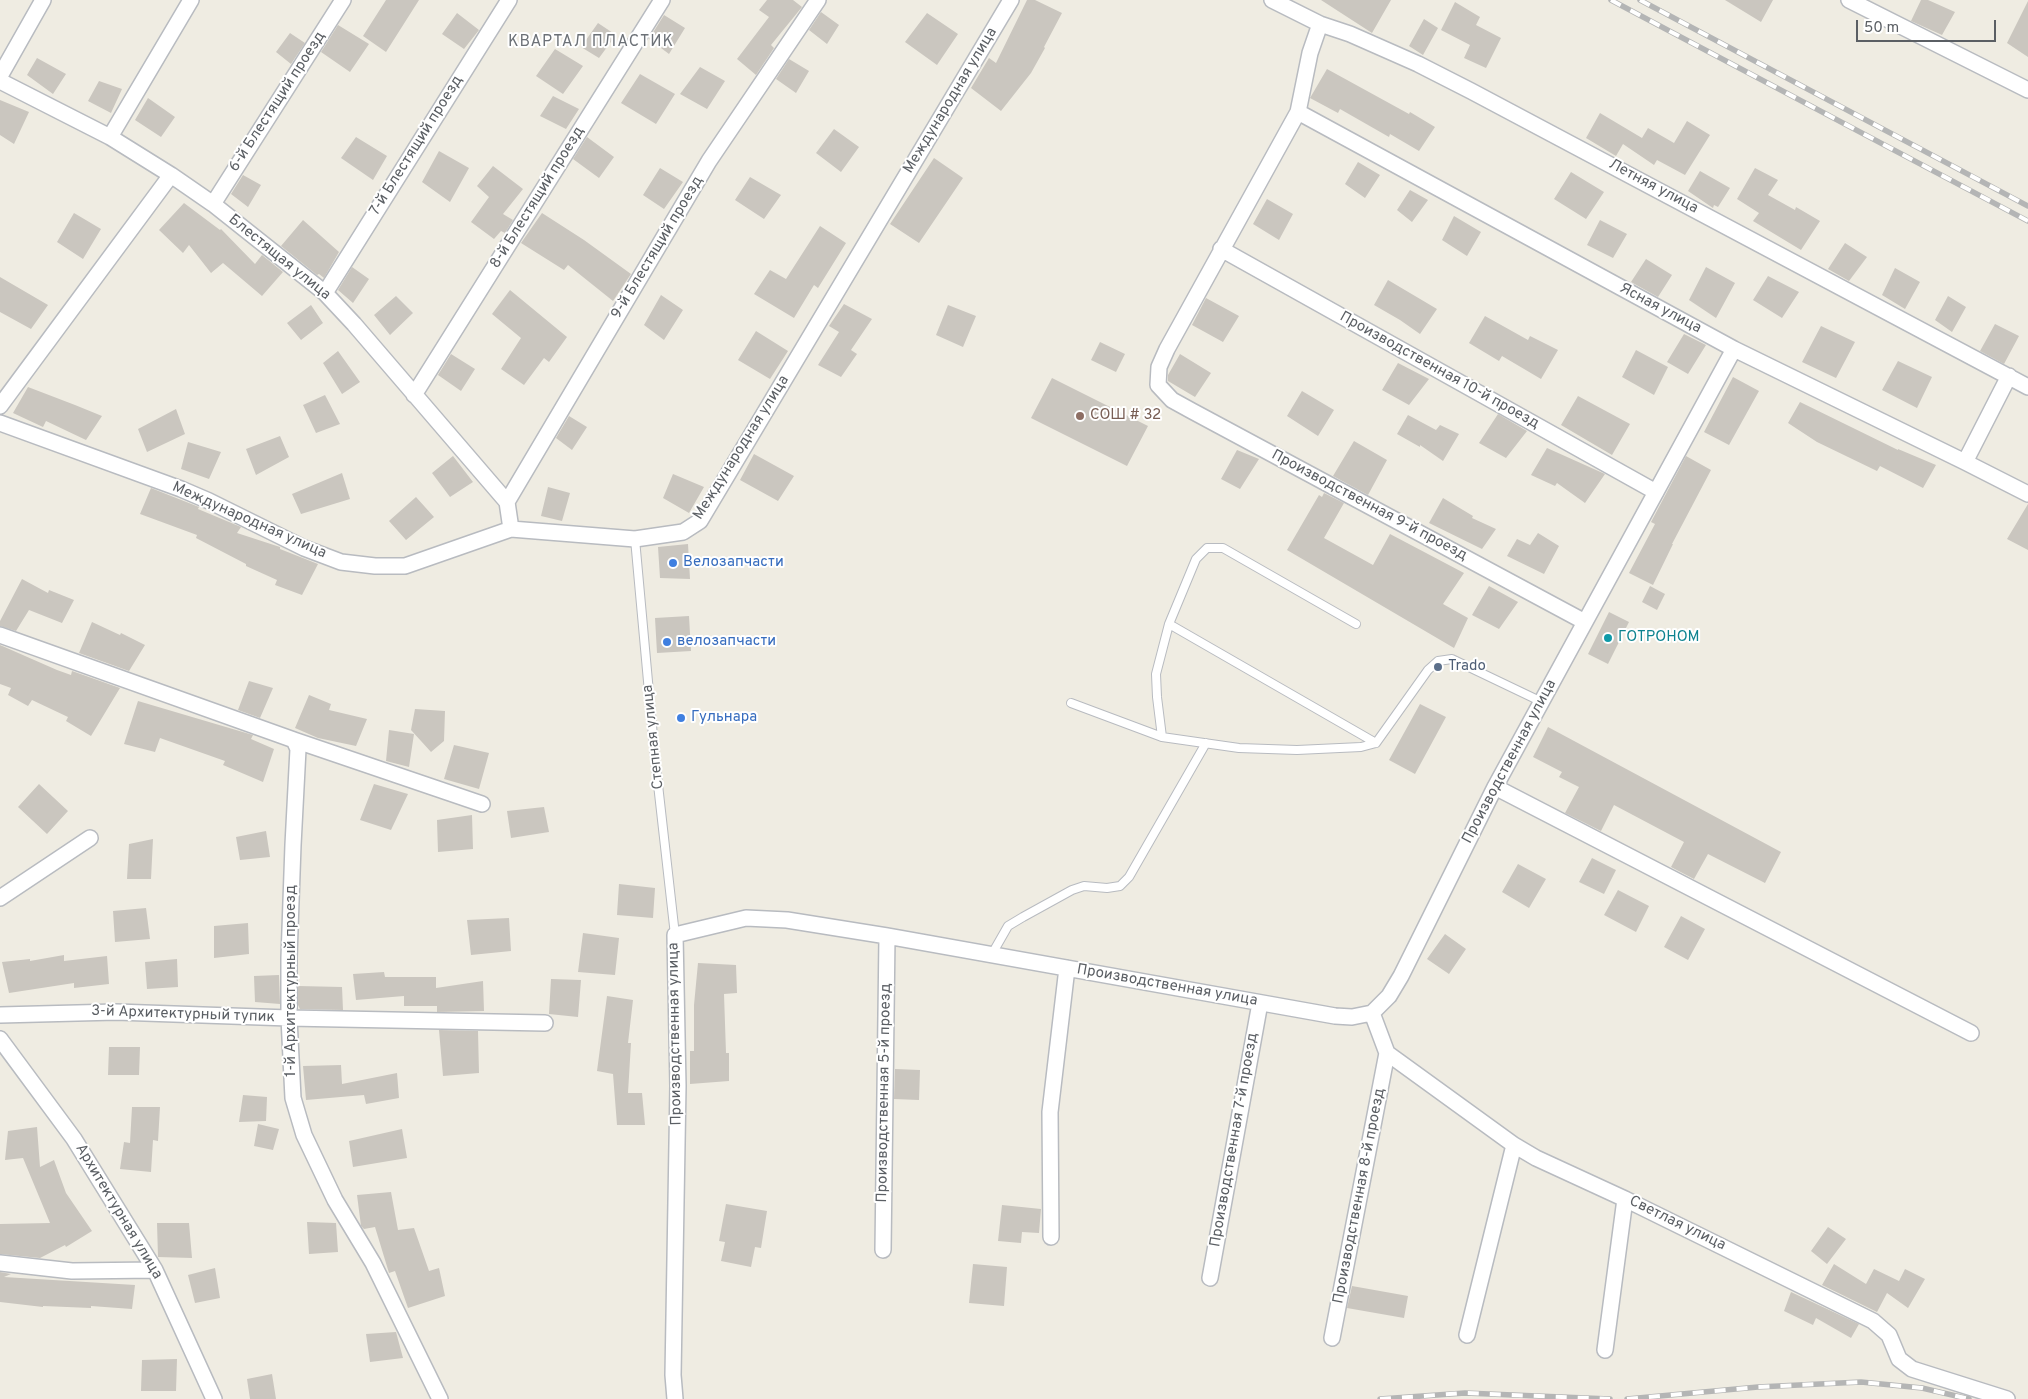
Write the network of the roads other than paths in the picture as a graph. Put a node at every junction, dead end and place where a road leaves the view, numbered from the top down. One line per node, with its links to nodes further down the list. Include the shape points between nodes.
1 (43, 0): 11 (street)
2 (191, 0): 15 (street)
3 (343, 0): 17 (street, 6-й Блестящий проезд)
4 (509, 0): 19 (street, 7-й Блестящий проезд)
5 (662, 0): 23 (street, 8-й Блестящий проезд)
6 (818, 0): 29 (street, 9-й Блестящий проезд, via 709,161)
7 (1011, 0): 31 (street, Международная улица, via 700,521 683,532)
8 (1272, 0): 10 (street, Летняя улица)
9 (1849, 0): 13 (street)
10 (1320, 24): 14 (street, via 1310,53); 21 (street, Летняя улица, via 1375,45 1472,91)
11 (0, 76)
12 (0, 81): 15 (street, Блестящая улица)
13 (2028, 90)
14 (1298, 112): 18 (street); 20 (street, Ясная улица)
15 (110, 137): 16 (street, Блестящая улица)
16 (172, 175): 17 (street, Блестящая улица); 24 (street)
17 (213, 204): 19 (street, Блестящая улица)
18 (1221, 249): 27 (street, Производственная 10-й проезд); 32 (street, Производственная 9-й проезд, via 1159,367 1158,385 1172,400)
19 (325, 293): 23 (street, Блестящая улица)
20 (1734, 349): 26 (street, Ясная улица); 27 (street, Производственная улица)
21 (2009, 376): 22 (street, Летняя улица); 26 (street)
22 (2028, 387)
23 (414, 395): 29 (street, Блестящая улица)
24 (0, 406)
25 (0, 423): 30 (street, Международная улица, via 180,488 304,548 341,562 405,566)
26 (1965, 462): 28 (street, Ясная улица)
27 (1656, 492): 32 (street, Производственная улица)
28 (2028, 494)
29 (507, 502): 30 (street)
30 (511, 529): 31 (street, Международная улица)
31 (634, 539): 46 (lane, Степная улица)
32 (1585, 622): 36 (street, Производственная улица)
33 (1169, 624): 34 (lane, via 1196,559 1207,548 1224,548); 38 (lane, via 1156,674); 40 (lane)
34 (1356, 624)
35 (0, 634): 39 (street)
36 (1542, 702): 40 (lane, via 1452,659 1438,661 1428,670); 42 (street, Производственная улица)
37 (1072, 704): 38 (lane)
38 (1162, 737): 41 (lane)
39 (294, 740): 43 (street); 53 (street, 1-й Архитектурный проезд, via 298,748 292,845)
40 (1376, 743): 41 (lane, via 1361,747 1297,750)
41 (1206, 744): 48 (lane, via 1129,877 1120,886 1084,886 1072,890 1008,926)
42 (1495, 787): 51 (street, Производственная улица, via 1400,976 1389,996); 55 (street)
43 (482, 804)
44 (90, 838): 45 (street)
45 (0, 898)
46 (675, 935): 47 (street, Производственная улица, via 746,918 787,920); 70 (street, Производственная улица, via 678,1086)
47 (887, 936): 48 (street, Производственная улица); 61 (street, Производственная 5-й проезд)
48 (992, 954): 49 (street, Производственная улица)
49 (1067, 968): 50 (street, Производственная улица); 60 (street, via 1050,1112)
50 (1260, 1003): 51 (street, Производственная улица, via 1335,1016 1352,1017); 64 (street, Производственная 7-й проезд)
51 (1372, 1012): 57 (street)
52 (0, 1014): 53 (street, 3-й Архитектурный тупик, via 116,1012)
53 (289, 1018): 54 (street, 3-й Архитектурный тупик); 69 (street, 1-й Архитектурный проезд, via 293,1098 304,1135 335,1200 373,1263)
54 (545, 1023)
55 (1970, 1033)
56 (0, 1039): 63 (street, Архитектурная улица, via 74,1139)
57 (1387, 1053): 58 (street, Светлая улица); 66 (street, Производственная 8-й проезд)
58 (1514, 1145): 59 (street, Светлая улица); 65 (street)
59 (1626, 1199): 67 (street); 71 (street, Светлая улица, via 1873,1321 1889,1335 1899,1359 1912,1369)
60 (1051, 1237)
61 (883, 1250)
62 (0, 1264): 63 (street, via 72,1271)
63 (155, 1270): 68 (street, Архитектурная улица)
64 (1210, 1278)
65 (1467, 1336)
66 (1332, 1338)
67 (1605, 1350)
68 (214, 1399)
69 (440, 1399)
70 (674, 1399)
71 (2007, 1399)

